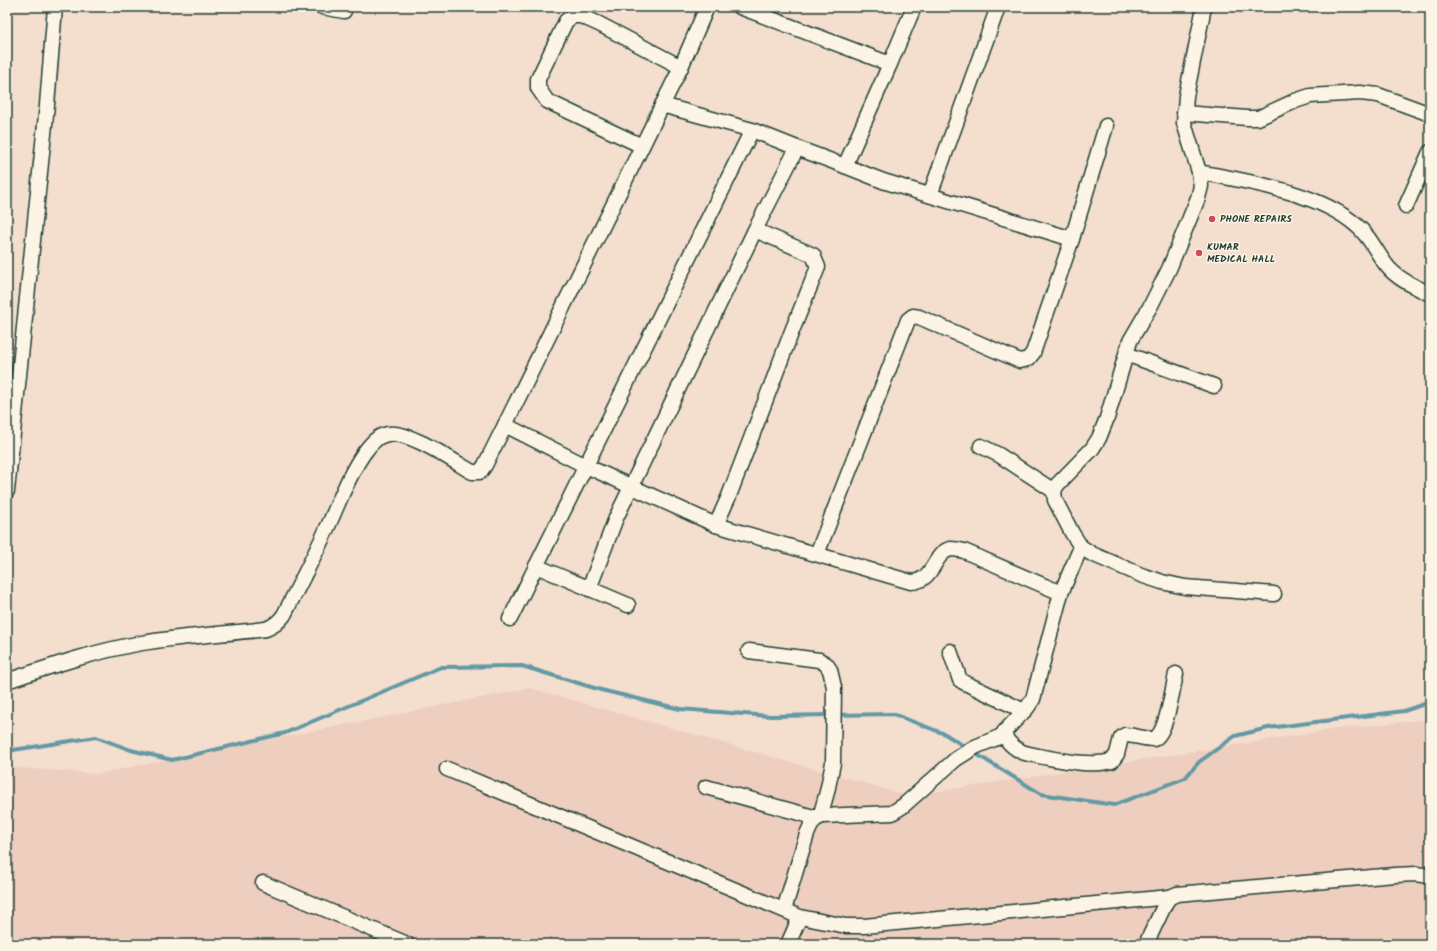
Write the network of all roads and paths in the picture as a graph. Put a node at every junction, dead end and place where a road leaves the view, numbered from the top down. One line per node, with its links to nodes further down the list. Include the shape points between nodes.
1 (56, 7): 32 (street)
2 (322, 7): 8 (street)
3 (707, 7): 10 (street)
4 (740, 7): 9 (street)
5 (914, 7): 9 (street)
6 (998, 7): 21 (street)
7 (1204, 7): 12 (street)
8 (344, 11)
9 (890, 64): 19 (street)
10 (681, 67): 11 (street); 16 (street, via 581,16 573,16 566,20 538,79 538,88 542,95 547,101)
11 (662, 105): 15 (street); 16 (street)
12 (1184, 113): 13 (street, via 1258,118 1310,96 1360,93 1378,95); 20 (street, via 1187,136)
13 (1430, 114)
14 (1106, 126): 24 (street)
15 (752, 130): 17 (street); 30 (street)
16 (642, 146): 28 (street)
17 (797, 148): 19 (street); 23 (street)
18 (1430, 152): 22 (street)
19 (845, 166): 21 (street)
20 (1199, 172): 25 (street, via 1281,190 1327,206 1351,220 1366,234 1388,267 1405,281); 26 (street, via 1201,186 1198,198 1169,269 1130,341)
21 (930, 195): 24 (street)
22 (1406, 206)
23 (755, 230): 31 (street); 34 (street, via 813,255 818,267)
24 (1072, 239): 36 (street, via 1033,353 1028,359 1020,361 919,317 913,316 908,320)
25 (1430, 294)
26 (1126, 354): 27 (street); 33 (street, via 1099,438)
27 (1214, 386)
28 (505, 425): 30 (street); 46 (street, via 480,472 472,472 408,436 384,434 373,441 353,472 284,615 273,626 266,629 141,643 91,654)
29 (981, 446): 33 (street)
30 (586, 466): 31 (street); 37 (street)
31 (631, 487): 34 (street); 38 (street, via 616,518)
32 (7, 491)
33 (1054, 491): 35 (street, via 1055,500)
34 (716, 525): 36 (street)
35 (1081, 547): 39 (street); 40 (street, via 1092,554 1162,582 1185,587)
36 (817, 554): 39 (street, via 911,582 919,582 947,550 953,549 964,551)
37 (536, 566): 38 (street); 42 (street)
38 (589, 589): 41 (street)
39 (1061, 593): 47 (street, via 1036,691)
40 (1274, 594)
41 (628, 605)
42 (510, 619)
43 (749, 651): 51 (street, via 819,660 830,670 834,687 833,763)
44 (950, 651): 47 (street, via 960,680)
45 (1176, 674): 48 (street, via 1164,726 1159,736 1154,739 1125,735 1121,738 1117,754 1112,761 1093,763 1060,760 1027,753 1020,751)
46 (7, 681)
47 (1024, 711): 48 (street)
48 (1004, 735): 51 (street, via 962,755 892,813 829,815)
49 (447, 769): 55 (street)
50 (706, 787): 51 (street)
51 (818, 818): 55 (street, via 812,823 807,834)
52 (1430, 876): 54 (street, via 1387,875 1185,893)
53 (263, 883): 57 (street)
54 (1170, 897): 56 (street, via 864,926 846,926); 59 (street, via 1160,911)
55 (784, 910): 56 (street)
56 (800, 917): 58 (street)
57 (407, 944)
58 (788, 944)
59 (1146, 944)

